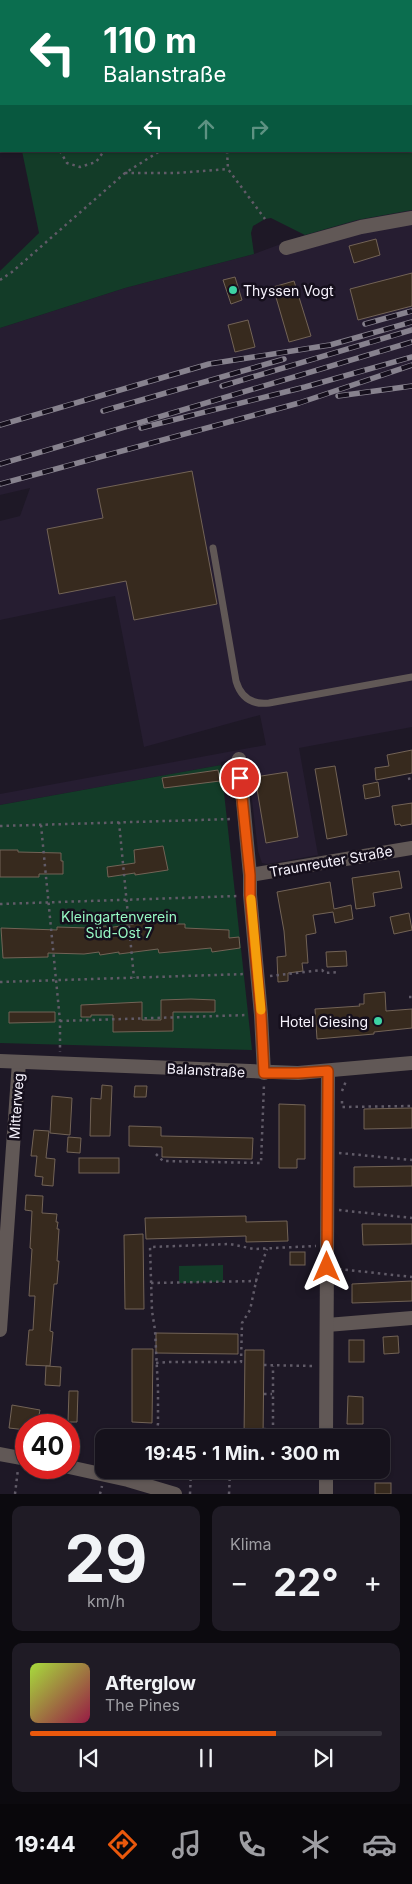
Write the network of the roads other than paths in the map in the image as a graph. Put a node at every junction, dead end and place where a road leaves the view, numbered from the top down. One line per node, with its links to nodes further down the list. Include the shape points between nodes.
1 (412, 218): 2 (street, via 361,227)
2 (286, 248)
3 (213, 548): 4 (lane, via 236,682 250,701 269,703)
4 (412, 677)
5 (239, 759): 7 (street)
6 (412, 848): 7 (street, Traunreuter Straße)
7 (250, 875): 12 (street, via 251,976 264,1050)
8 (0, 1061): 9 (street, Balanstraße)
9 (19, 1062): 12 (street, Balanstraße); 15 (street, Mitterweg)
10 (412, 1063): 11 (street, Balanstraße)
11 (328, 1071): 12 (street, Balanstraße); 14 (street)
12 (264, 1079)
13 (412, 1318): 14 (street)
14 (327, 1325): 16 (street)
15 (0, 1330)
16 (326, 1429)
17 (0, 1454): 18 (street)
18 (15, 1457)
19 (80, 1469): 21 (street)
20 (326, 1479): 22 (street)
21 (175, 1494)
22 (326, 1494)

